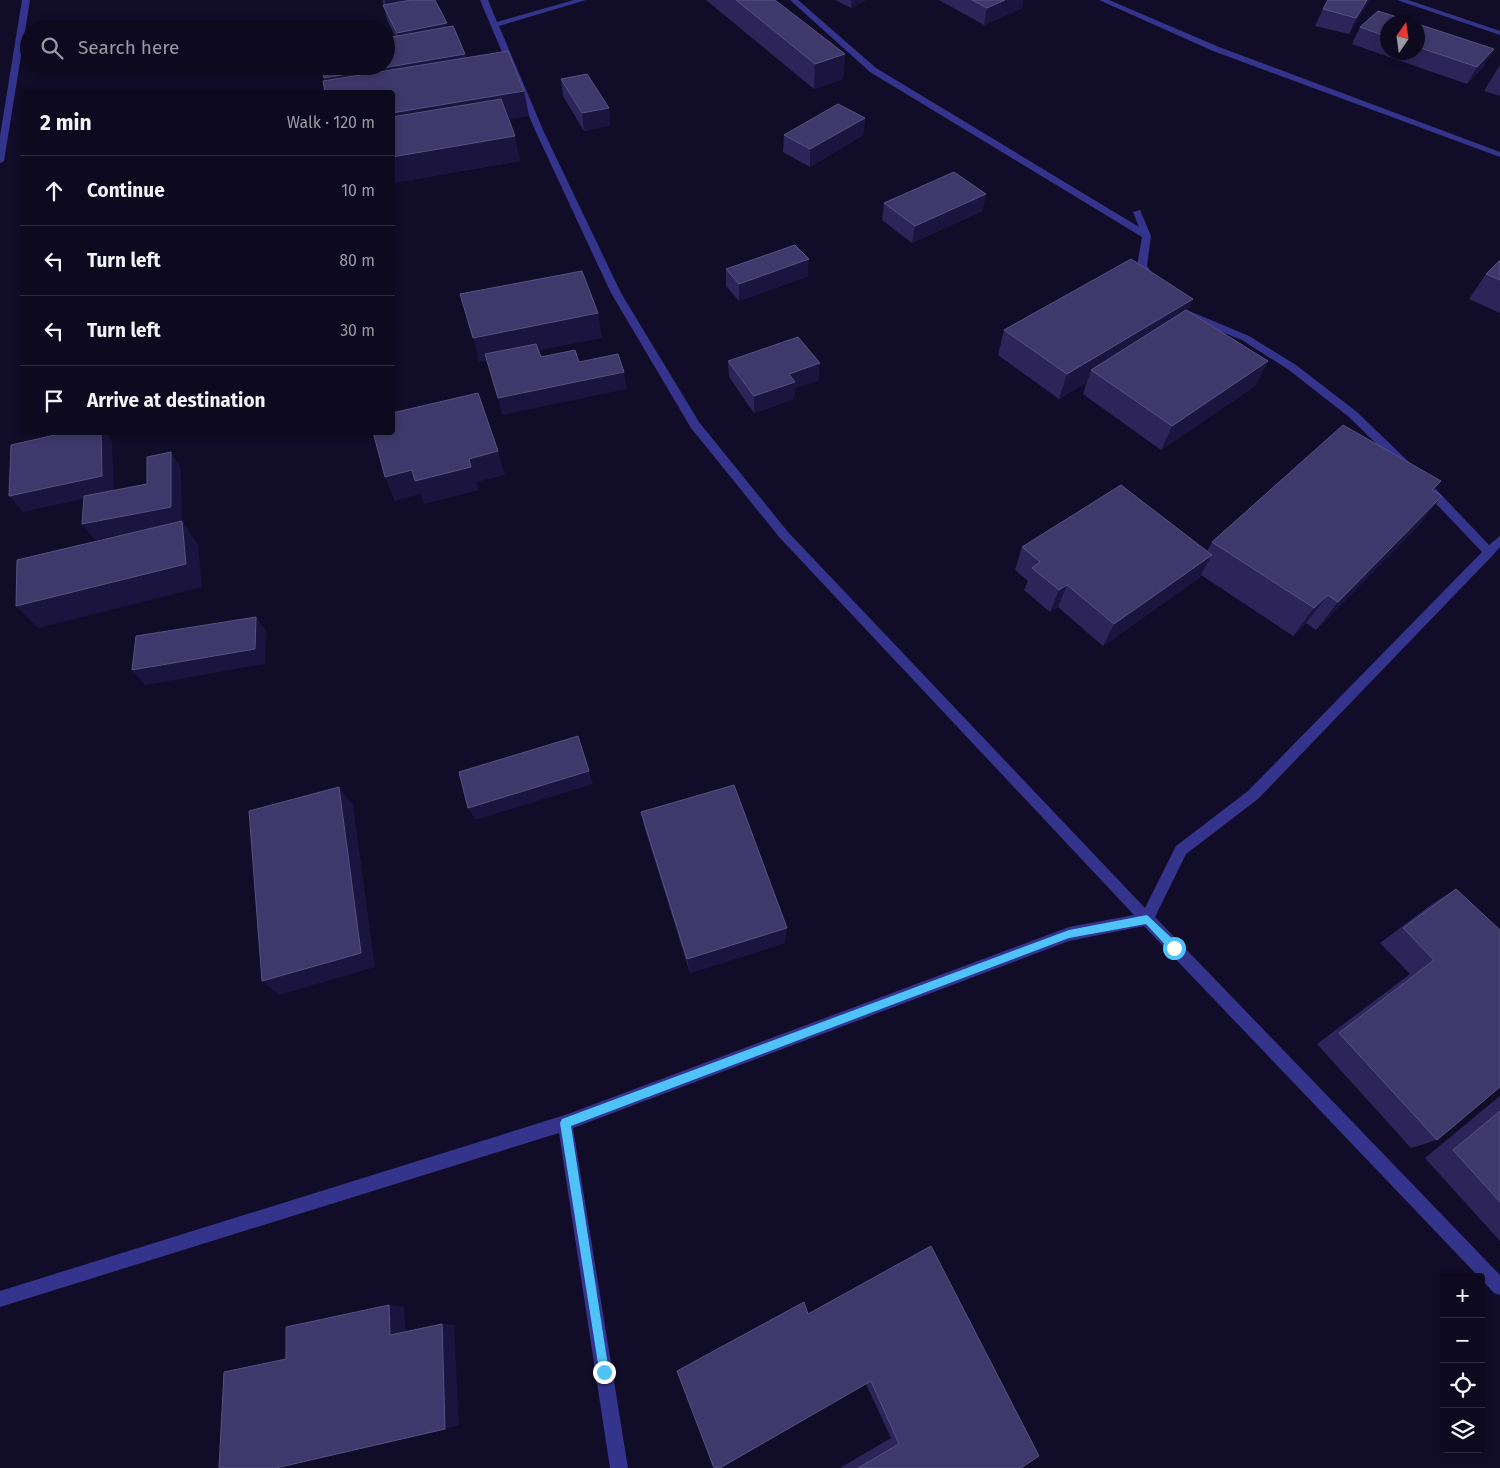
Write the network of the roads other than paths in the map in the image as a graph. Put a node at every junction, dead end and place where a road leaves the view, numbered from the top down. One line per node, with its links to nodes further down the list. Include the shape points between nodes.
1 (26, 0): 7 (street)
2 (484, 0): 8 (street)
3 (582, 0): 8 (street)
4 (794, 0): 15 (street, via 873,70)
5 (1103, 0): 12 (street, via 1216,49)
6 (1401, 0): 10 (street)
7 (22, 20)
8 (496, 25): 20 (street, via 539,130 616,293 695,425 784,535)
9 (20, 33): 11 (street)
10 (1500, 33)
11 (2, 131): 13 (street)
12 (1500, 155)
13 (0, 161)
14 (1138, 212): 15 (street)
15 (1147, 236): 16 (street, via 1142,266)
16 (1158, 288)
17 (1178, 305): 19 (street, via 1191,316 1249,339 1295,368 1372,431)
18 (1500, 540): 19 (street)
19 (1489, 552): 20 (street, via 1253,796 1181,850)
20 (1147, 919): 21 (street, via 1069,934); 22 (street)
21 (565, 1123): 23 (street); 24 (street)
22 (1500, 1287)
23 (0, 1299)
24 (619, 1468)

